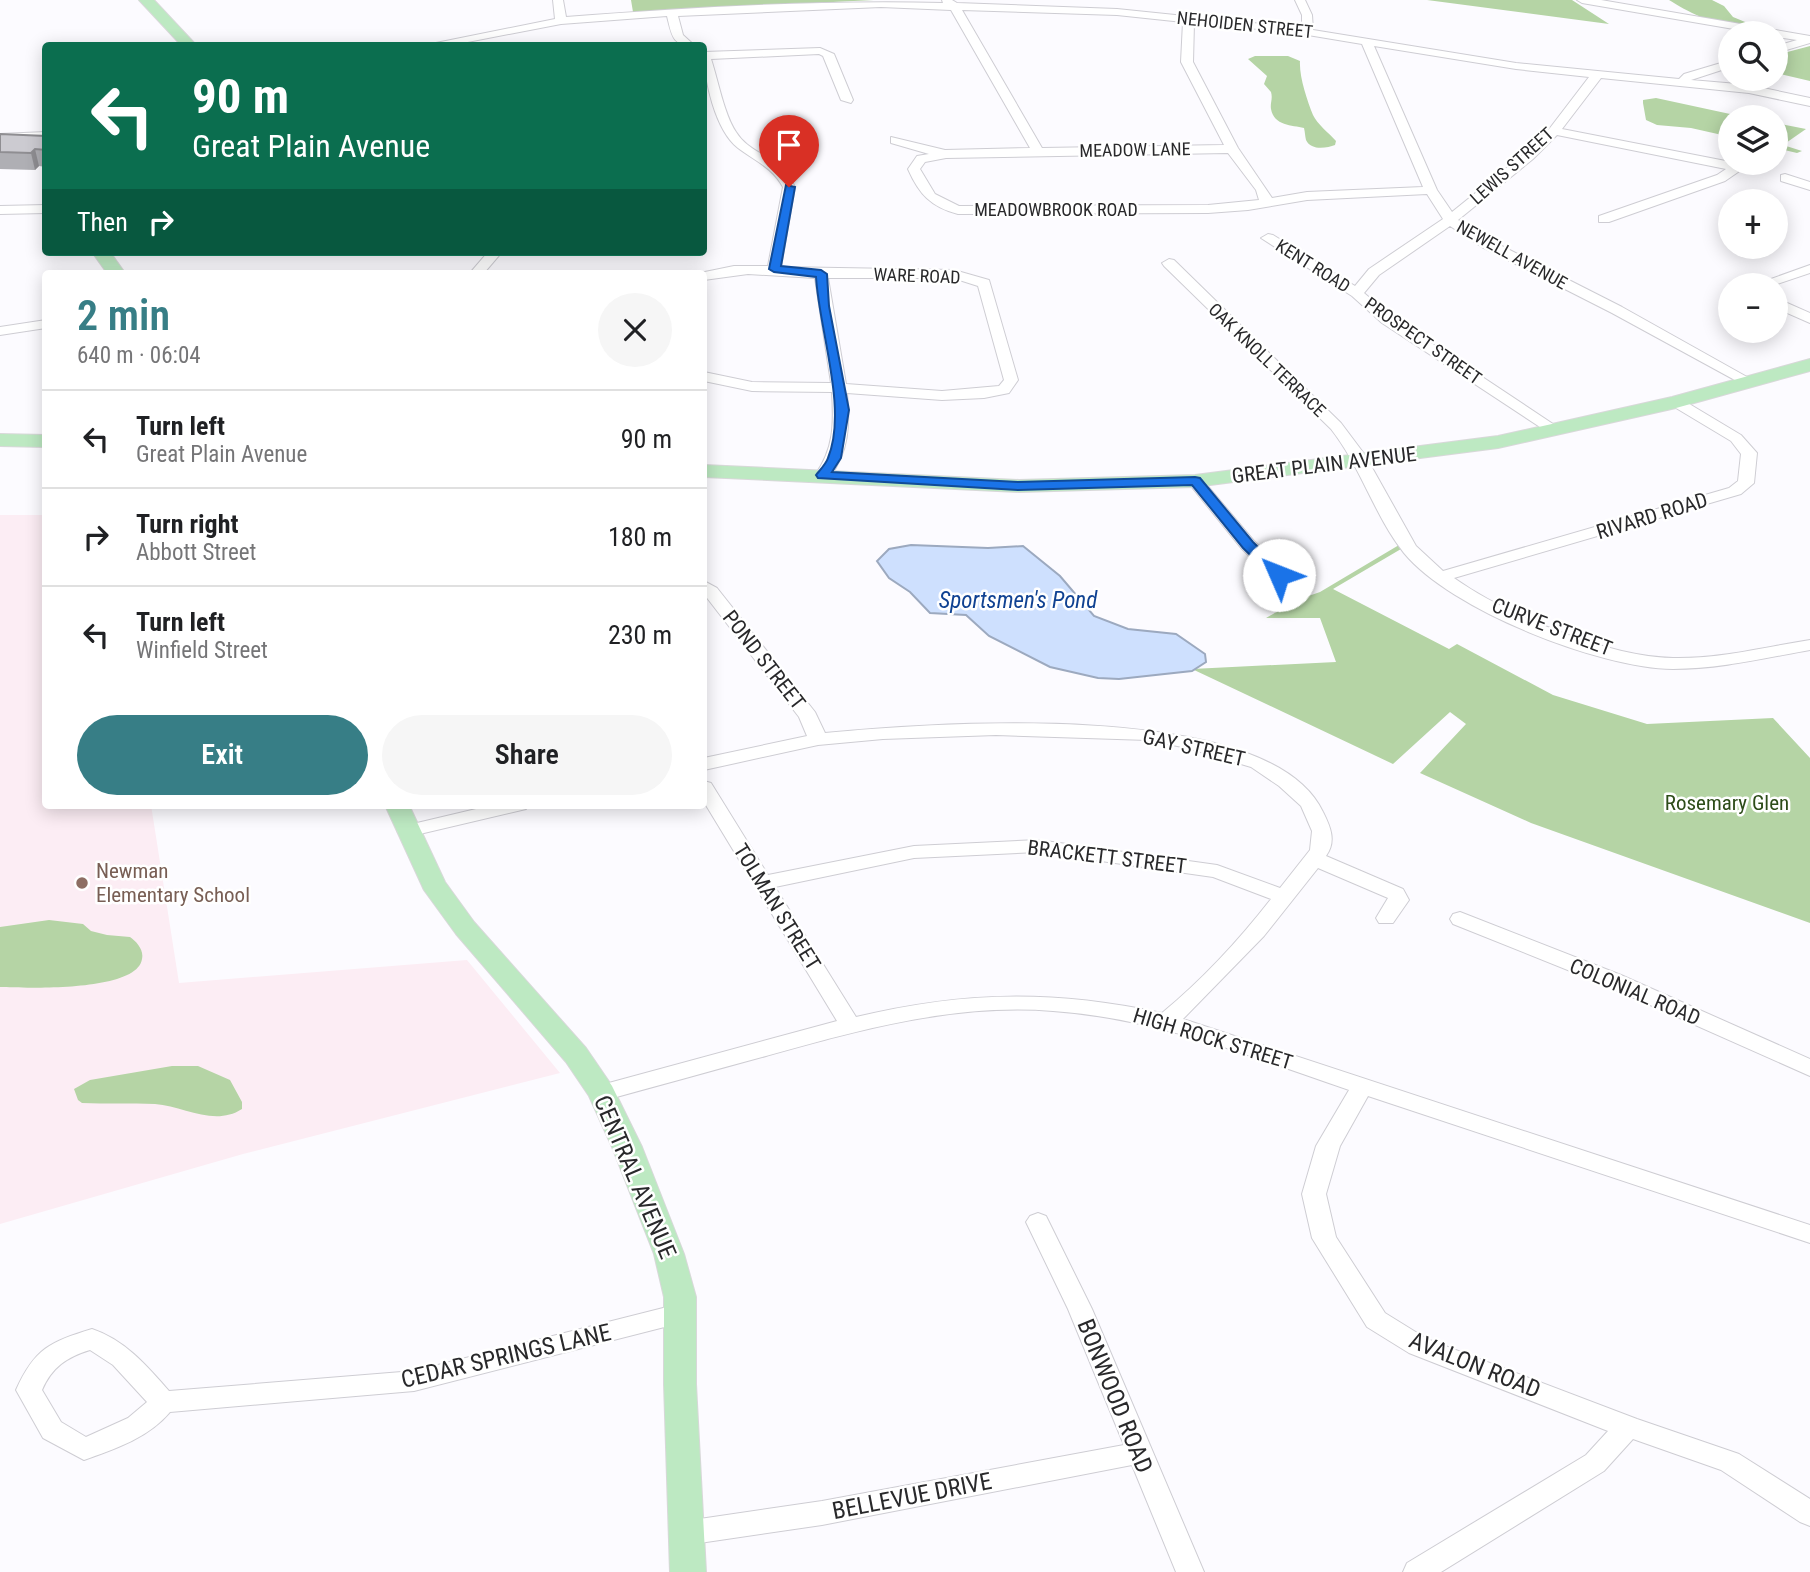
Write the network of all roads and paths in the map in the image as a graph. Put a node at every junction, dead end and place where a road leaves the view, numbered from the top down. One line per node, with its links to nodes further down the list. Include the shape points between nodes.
1 (146, 0): 14 (main road)
2 (558, 0): 10 (street)
3 (920, 0): 6 (street)
4 (1300, 0): 11 (street)
5 (1582, 0): 12 (street)
6 (881, 4): 7 (street, NEHOIDEN STREET); 8 (street, NEHOIDEN STREET)
7 (950, 4): 9 (street, NEHOIDEN STREET); 30 (street)
8 (672, 13): 10 (street, NEHOIDEN STREET); 16 (street, via 678,36)
9 (1189, 19): 11 (street, NEHOIDEN STREET); 29 (street, via 1187,62)
10 (561, 20): 15 (street, NEHOIDEN STREET)
11 (1308, 31): 13 (street, NEHOIDEN STREET)
12 (1810, 39): 17 (street)
13 (1366, 41): 20 (street, NEHOIDEN STREET); 34 (street, NEWELL AVENUE)
14 (186, 42)
15 (447, 42)
16 (685, 42)
17 (1788, 46)
18 (707, 55): 23 (street, via 820,51 828,54)
19 (1718, 67): 21 (street, via 1688,76)
20 (1596, 76): 21 (street, NEHOIDEN STREET); 25 (street, LEWIS STREET)
21 (1683, 82): 24 (street, NEHOIDEN STREET)
22 (708, 86): 43 (street, via 734,140 776,166 789,187)
23 (847, 100)
24 (1810, 102)
25 (1554, 131): 38 (street, via 1737,167 1721,178); 39 (street, LEWIS STREET)
26 (42, 136): 27 (street)
27 (0, 138)
28 (895, 140): 31 (street)
29 (1232, 149): 30 (street, MEADOW LANE); 35 (street)
30 (1038, 152): 31 (street, MEADOWBROOK ROAD)
31 (946, 154): 35 (street, MEADOWBROOK ROAD, via 921,159 914,169 930,198 957,210 1208,209)
32 (1785, 178): 33 (street)
33 (1810, 186)
34 (1431, 190): 35 (street, MEADOWBROOK ROAD, via 1321,194); 39 (street, NEWELL AVENUE)
35 (1267, 202)
36 (42, 209): 37 (street)
37 (0, 210)
38 (1604, 219)
39 (1451, 220): 49 (street, PROSPECT STREET, via 1374,272); 58 (street, NEWELL AVENUE, via 1487,244)
40 (1268, 238): 49 (street, KENT ROAD)
41 (492, 256): 45 (street)
42 (1169, 263): 64 (street, OAK KNOLL TERRACE, via 1337,427)
43 (774, 269): 46 (street); 47 (street)
44 (1810, 269): 48 (street)
45 (480, 270)
46 (821, 274): 59 (street); 59 (street, WARE ROAD, via 954,274 984,283 1011,380 1004,390 970,396)
47 (707, 275)
48 (1788, 276)
49 (1357, 293): 61 (street, PROSPECT STREET, via 1387,320)
50 (1788, 308): 52 (street)
51 (42, 314): 53 (street)
52 (1810, 319)
53 (0, 320)
54 (42, 325): 55 (street)
55 (0, 331)
56 (1810, 365): 58 (main road, GREAT PLAIN AVENUE)
57 (707, 377): 59 (street, via 741,385)
58 (1749, 382): 60 (main road, GREAT PLAIN AVENUE)
59 (838, 388): 66 (street, via 843,410 841,435 835,458)
60 (1676, 402): 61 (main road, GREAT PLAIN AVENUE); 69 (street, RIVARD ROAD, via 1745,448 1749,453 1746,483 1735,491 1648,519)
61 (1554, 430): 64 (main road, GREAT PLAIN AVENUE)
62 (0, 440): 63 (main road)
63 (42, 441)
64 (1360, 460): 67 (main road, GREAT PLAIN AVENUE); 69 (street, CURVE STREET, via 1411,550)
65 (707, 471): 66 (main road, GREAT PLAIN AVENUE)
66 (823, 475): 67 (main road, GREAT PLAIN AVENUE, via 1018,486)
67 (1195, 481): 68 (street)
68 (1279, 575)
69 (1440, 577): 71 (street, CURVE STREET, via 1523,620 1586,645 1651,662 1691,663)
70 (707, 590): 72 (street, POND STREET, via 808,716)
71 (1810, 645)
72 (818, 738): 73 (street, GAY STREET); 77 (street, GAY STREET, via 996,729 1148,734 1191,743 1258,763 1305,800 1322,831)
73 (707, 763)
74 (707, 792): 78 (street, TOLMAN STREET)
75 (483, 809): 76 (street)
76 (402, 818): 86 (main road, CENTRAL AVENUE, via 433,884 465,928 576,1055)
77 (1315, 859): 79 (street); 80 (street, via 1396,894 1399,900)
78 (761, 883): 79 (street, BRACKETT STREET, via 914,852 1038,846 1217,872); 83 (street, TOLMAN STREET)
79 (1284, 897): 82 (street, via 1257,931)
80 (1386, 918)
81 (1460, 919): 84 (street, COLONIAL ROAD, via 1613,980)
82 (1166, 1021): 83 (street, HIGH ROCK STREET, via 1049,1003 994,1003 931,1009); 85 (street, HIGH ROCK STREET)
83 (851, 1026): 86 (street, HIGH ROCK STREET)
84 (1810, 1068)
85 (1362, 1087): 88 (street, HIGH ROCK STREET); 91 (street, AVALON ROAD, via 1328,1146 1314,1194 1324,1238 1376,1320 1418,1346)
86 (601, 1093): 89 (main road, CENTRAL AVENUE, via 669,1254 680,1297)
87 (1038, 1222): 92 (street, BONWOOD ROAD, via 1080,1309)
88 (1810, 1234)
89 (679, 1314): 90 (street, CEDAR SPRINGS LANE, via 414,1381); 94 (main road, CENTRAL AVENUE)
90 (163, 1402): 90 (street, via 109,1346 92,1339 61,1349 39,1365 29,1390 52,1430 84,1449 130,1431)
91 (1628, 1427): 93 (street, AVALON ROAD, via 1730,1462); 97 (street, via 1595,1463)
92 (1138, 1452): 94 (street, BELLEVUE DRIVE, via 822,1513); 96 (street, BONWOOD ROAD)
93 (1810, 1514)
94 (686, 1533): 95 (main road, CENTRAL AVENUE)
95 (688, 1572)
96 (1190, 1572)
97 (1417, 1572)

